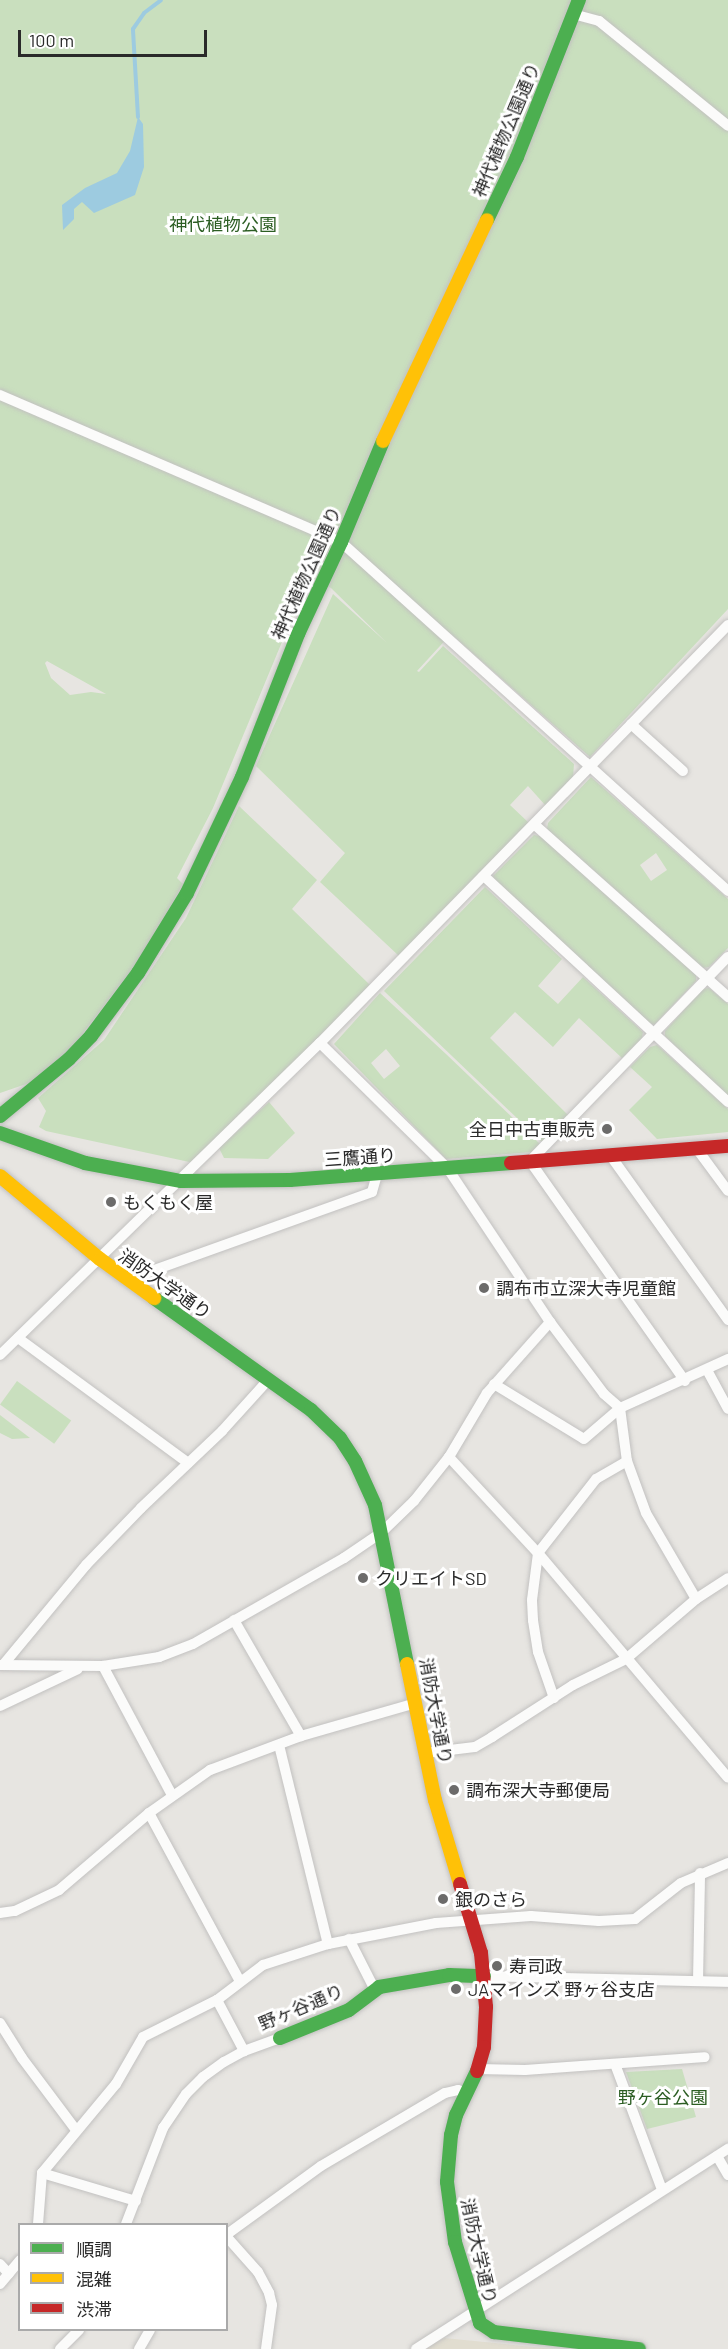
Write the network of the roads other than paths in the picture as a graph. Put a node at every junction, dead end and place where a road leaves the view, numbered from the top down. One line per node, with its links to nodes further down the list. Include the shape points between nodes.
1 (579, 0): 2 (street, 神代植物公園通り)
2 (573, 14): 3 (street, via 599,21); 5 (street, 神代植物公園通り, via 517,157 402,396)
3 (728, 126)
4 (0, 395): 5 (street)
5 (340, 542): 8 (street); 19 (street, 神代植物公園通り, via 298,634 238,785 181,904 138,973 85,1043)
6 (728, 625): 7 (street)
7 (631, 724): 8 (street); 9 (street)
8 (590, 766): 10 (street); 12 (street)
9 (683, 771)
10 (535, 825): 11 (street); 14 (street)
11 (485, 877): 16 (street); 17 (street)
12 (728, 891)
13 (728, 957): 14 (street)
14 (707, 979): 15 (street); 16 (street)
15 (728, 997)
16 (654, 1033): 18 (street); 24 (street)
17 (320, 1043): 25 (street); 28 (street)
18 (728, 1102)
19 (0, 1116)
20 (0, 1132): 28 (street, 三鷹通り, via 85,1163)
21 (728, 1146): 22 (street, 三鷹通り)
22 (698, 1149): 23 (street, 三鷹通り); 29 (street)
23 (610, 1155): 24 (street, 三鷹通り); 32 (street)
24 (530, 1161): 25 (street, 三鷹通り); 39 (street)
25 (448, 1168): 26 (street, 三鷹通り); 33 (street)
26 (377, 1174): 28 (street, 三鷹通り, via 241,1182); 31 (street, via 372,1192)
27 (0, 1176): 30 (street, 消防大学通り)
28 (181, 1181): 30 (street)
29 (728, 1191)
30 (100, 1259): 31 (street, 消防大学通り); 34 (street)
31 (131, 1281): 38 (street, 消防大学通り)
32 (728, 1320)
33 (550, 1322): 40 (street); 41 (street, via 604,1394)
34 (18, 1338): 35 (street); 45 (street)
35 (0, 1355)
36 (728, 1359): 37 (street)
37 (707, 1371): 39 (street); 42 (street)
38 (269, 1379): 45 (street); 46 (street, 消防大学通り, via 322,1420 346,1447 370,1491)
39 (685, 1381): 41 (street)
40 (494, 1384): 41 (street, via 584,1439); 43 (street)
41 (620, 1408): 44 (street)
42 (728, 1409)
43 (449, 1457): 46 (street, via 414,1501); 47 (street)
44 (627, 1461): 47 (street, via 596,1479); 49 (street, via 646,1513)
45 (188, 1463): 52 (street, via 86,1565)
46 (382, 1532): 50 (street); 56 (street, 消防大学通り)
47 (538, 1553): 51 (street); 55 (street, via 533,1620 538,1652)
48 (728, 1578): 49 (street)
49 (696, 1599): 51 (street)
50 (234, 1620): 53 (street, via 193,1644 159,1657); 58 (street)
51 (626, 1659): 55 (street); 61 (street)
52 (1, 1665): 54 (street)
53 (104, 1666): 54 (street); 62 (street)
54 (81, 1667): 57 (street)
55 (554, 1698): 60 (street, via 476,1747)
56 (416, 1703): 58 (street); 60 (street, 消防大学通り)
57 (0, 1706)
58 (301, 1736): 59 (street)
59 (279, 1744): 62 (street, via 210,1770); 69 (street)
60 (425, 1754): 67 (street, 消防大学通り, via 435,1800)
61 (728, 1778)
62 (172, 1795): 63 (street)
63 (149, 1813): 66 (street, via 59,1890 15,1911); 71 (street)
64 (728, 1863): 65 (street)
65 (700, 1873): 67 (street, via 635,1919 599,1921 531,1916); 72 (street)
66 (0, 1913)
67 (473, 1921): 68 (street, via 425,1924); 70 (street, 消防大学通り)
68 (349, 1939): 69 (street); 74 (street)
69 (328, 1944): 71 (street, via 263,1965)
70 (484, 1976): 72 (street, 野ヶ谷通り); 74 (street, 野ヶ谷通り, via 449,1975); 81 (street, 消防大学通り, via 484,2047)
71 (240, 1981): 75 (street)
72 (698, 1981): 73 (street, 野ヶ谷通り)
73 (728, 1982)
74 (375, 1990): 77 (street, 野ヶ谷通り, via 349,2010)
75 (217, 2000): 78 (street); 83 (street, via 143,2037 116,2084)
76 (0, 2024): 83 (street)
77 (280, 2038): 78 (street, 野ヶ谷通り)
78 (244, 2051): 89 (street, 野ヶ谷通り, via 203,2077 186,2094 163,2128)
79 (705, 2057): 80 (street)
80 (615, 2064): 81 (street); 88 (street)
81 (478, 2069): 82 (street, 消防大学通り)
82 (462, 2092): 92 (street, via 445,2093 321,2166); 98 (street, 消防大学通り, via 451,2135 447,2200)
83 (76, 2130): 86 (street)
84 (728, 2149): 85 (street)
85 (717, 2156): 87 (street); 88 (street)
86 (42, 2173): 89 (street); 90 (street)
87 (728, 2175)
88 (662, 2190): 98 (street)
89 (136, 2200): 91 (street, 野ヶ谷通り)
90 (38, 2223)
91 (126, 2223)
92 (228, 2235)
93 (228, 2238): 103 (street, via 258,2272 269,2293 272,2305)
94 (18, 2263): 96 (street)
95 (0, 2264): 96 (street)
96 (9, 2274): 97 (street)
97 (0, 2284)
98 (475, 2313): 104 (street); 105 (street, 消防大学通り, via 480,2323 494,2332)
99 (78, 2331): 101 (street)
100 (149, 2331): 102 (street)
101 (60, 2349)
102 (139, 2349)
103 (266, 2349)
104 (416, 2349)
105 (639, 2349)

